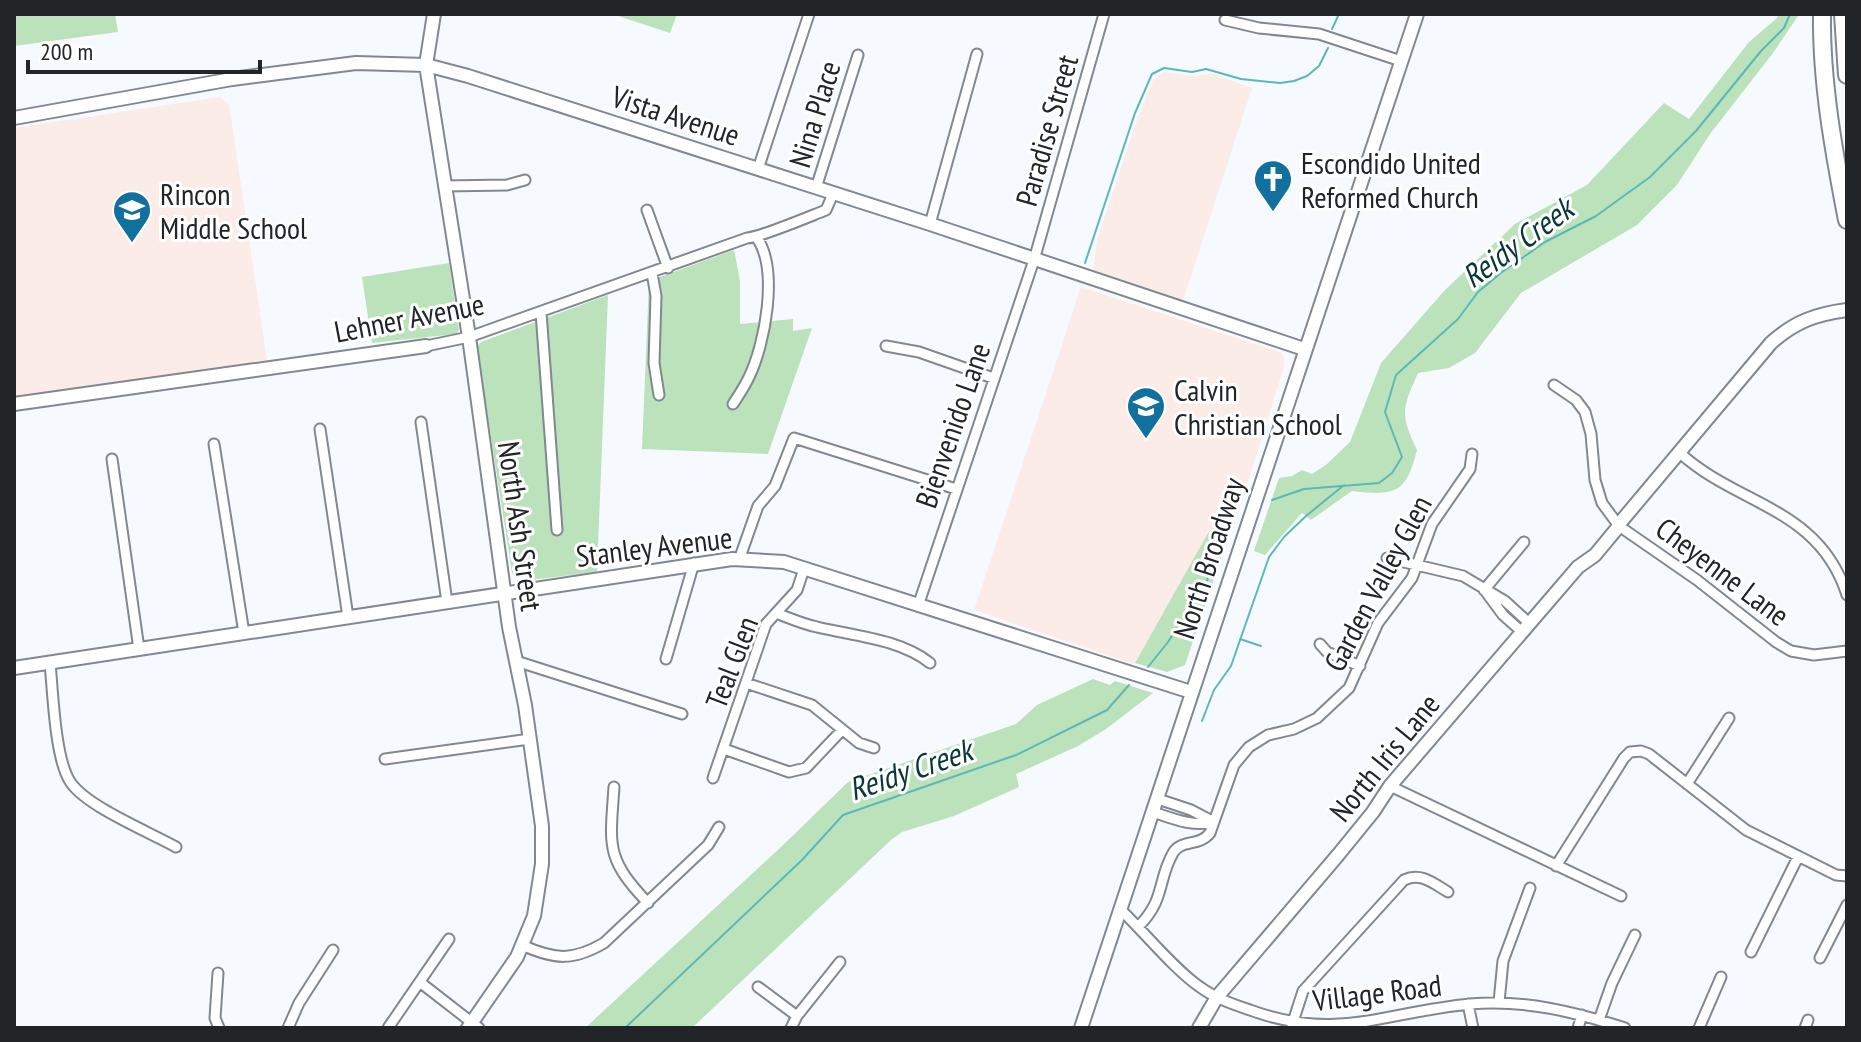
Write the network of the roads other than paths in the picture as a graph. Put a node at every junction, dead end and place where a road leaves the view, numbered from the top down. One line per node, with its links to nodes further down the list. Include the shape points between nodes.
1 (434, 14): 11 (street, North Ash Street)
2 (809, 14): 14 (street)
3 (1104, 14): 23 (street, Paradise Street)
4 (1417, 14): 10 (street, North Broadway)
5 (1822, 14): 20 (highway)
6 (1843, 14): 12 (highway)
7 (1225, 20): 10 (street, via 1319,34)
8 (977, 54): 21 (street)
9 (858, 55): 17 (street, Nina Place)
10 (1401, 61): 31 (street, North Broadway)
11 (426, 65): 13 (street, Vista Avenue, via 356,63); 14 (street, Vista Avenue); 16 (street, North Ash Street)
12 (1847, 75)
13 (14, 118)
14 (758, 169): 17 (street, Vista Avenue)
15 (525, 180): 16 (street)
16 (444, 186): 28 (street, North Ash Street)
17 (816, 188): 18 (street, Vista Avenue)
18 (833, 194): 21 (street, Vista Avenue); 22 (street, Lehner Avenue, via 826,210)
19 (647, 210): 24 (street)
20 (1847, 220)
21 (930, 224): 23 (street, Vista Avenue)
22 (757, 238): 24 (street, Lehner Avenue); 36 (street, via 767,278 767,319 750,377)
23 (1034, 260): 31 (street, Vista Avenue); 32 (street, Bienvenido Lane)
24 (668, 268): 25 (street, Lehner Avenue)
25 (652, 273): 27 (street, Lehner Avenue); 34 (street)
26 (1847, 310): 40 (street, North Iris Lane, via 1809,317 1777,337)
27 (541, 312): 28 (street, Lehner Avenue); 45 (street)
28 (469, 337): 29 (street, Lehner Avenue); 53 (street, North Ash Street)
29 (426, 346): 35 (street, Lehner Avenue)
30 (886, 346): 32 (street)
31 (1304, 349): 71 (street, North Broadway)
32 (993, 378): 43 (street, Bienvenido Lane)
33 (1554, 385): 44 (street, Cheyenne Lane, via 1585,412 1602,503)
34 (659, 395)
35 (14, 404)
36 (733, 404)
37 (421, 422): 55 (street)
38 (320, 429): 58 (street)
39 (214, 444): 60 (street)
40 (1680, 453): 44 (street, North Iris Lane); 54 (street, via 1713,478 1800,526 1823,549)
41 (1472, 454): 50 (street, Garden Valley Glen, via 1470,469 1432,524)
42 (112, 459): 62 (street)
43 (956, 489): 48 (street, via 794,438 775,486 758,506); 56 (street, Bienvenido Lane)
44 (1619, 525): 59 (street, North Iris Lane); 63 (street, Cheyenne Lane, via 1791,651)
45 (557, 530)
46 (1524, 542): 52 (street)
47 (1387, 558): 50 (street)
48 (739, 560): 49 (street, Stanley Avenue); 51 (street, Stanley Avenue, via 784,562)
49 (694, 563): 53 (street, Stanley Avenue); 64 (street)
50 (1418, 564): 52 (street, via 1463,576); 68 (street, Garden Valley Glen, via 1378,623)
51 (804, 569): 56 (street, Stanley Avenue); 57 (street, Teal Glen, via 797,590)
52 (1484, 590): 59 (street, via 1505,601)
53 (505, 593): 55 (street, Stanley Avenue); 65 (street, North Ash Street)
54 (1847, 595)
55 (447, 602): 58 (street, Stanley Avenue)
56 (918, 606): 71 (street, Stanley Avenue)
57 (776, 613): 67 (street, via 903,647); 70 (street, Teal Glen, via 766,624)
58 (348, 617): 60 (street, Stanley Avenue)
59 (1525, 627): 81 (street, North Iris Lane)
60 (244, 633): 62 (street, Stanley Avenue)
61 (1320, 644): 68 (street)
62 (139, 649): 66 (street, Stanley Avenue)
63 (1847, 651)
64 (666, 659)
65 (516, 661): 72 (street); 75 (street, North Ash Street)
66 (50, 663): 69 (street, Stanley Avenue); 86 (street, via 62,762 71,783 88,800)
67 (930, 663)
68 (1360, 666): 84 (street, Garden Valley Glen, via 1349,688 1326,712 1259,740 1240,757)
69 (14, 668)
70 (746, 683): 74 (street, via 812,705); 77 (street, Teal Glen)
71 (1191, 692): 83 (street, North Broadway)
72 (682, 714)
73 (1729, 718): 80 (street)
74 (842, 730): 76 (street); 77 (street, via 798,771)
75 (530, 739): 78 (street); 99 (street, North Ash Street, via 542,864 534,916)
76 (874, 748)
77 (724, 749): 79 (street, Teal Glen)
78 (385, 759)
79 (713, 778)
80 (1687, 784): 87 (street, via 1746,830); 88 (street, via 1649,754 1630,752)
81 (1390, 786): 88 (street); 108 (street, North Iris Lane)
82 (614, 787): 93 (street, via 612,850 625,879)
83 (1155, 806): 84 (street, via 1185,823); 95 (street, North Broadway)
84 (1214, 822): 96 (street, via 1205,840 1182,845 1173,853 1155,908)
85 (719, 827): 93 (street, via 708,845)
86 (176, 847)
87 (1798, 857): 89 (street); 101 (street)
88 (1556, 866): 92 (street)
89 (1847, 876)
90 (1530, 888): 109 (street, via 1503,961)
91 (1448, 892): 114 (street, via 1424,878 1404,880 1303,991)
92 (1621, 896)
93 (648, 903): 99 (street, via 585,954 562,958)
94 (1847, 905): 102 (street)
95 (1122, 911): 96 (street, Village Road); 120 (street, North Broadway)
96 (1138, 927): 108 (street, Village Road, via 1197,985)
97 (1635, 935): 113 (street)
98 (449, 939): 106 (street)
99 (522, 945): 115 (street, North Ash Street)
100 (333, 950): 117 (street)
101 (1751, 952)
102 (1820, 958)
103 (840, 962): 112 (street)
104 (218, 973): 116 (street)
105 (1721, 977): 125 (street)
106 (421, 983): 115 (street); 118 (street)
107 (758, 987): 112 (street)
108 (1217, 997): 114 (street, Village Road); 121 (street, North Iris Lane)
109 (1499, 1002): 110 (street, Village Road); 111 (street, Village Road)
110 (1468, 1004): 114 (street, Village Road, via 1352,1025); 122 (street)
111 (1582, 1015): 113 (street, Village Road); 123 (street)
112 (797, 1016): 119 (street)
113 (1599, 1020): 124 (street, Village Road)
114 (1292, 1025)
115 (473, 1026)
116 (219, 1028)
117 (288, 1028)
118 (388, 1028)
119 (791, 1028)
120 (1081, 1028)
121 (1199, 1028)
122 (1473, 1028)
123 (1578, 1028)
124 (1625, 1028)
125 (1699, 1028)

